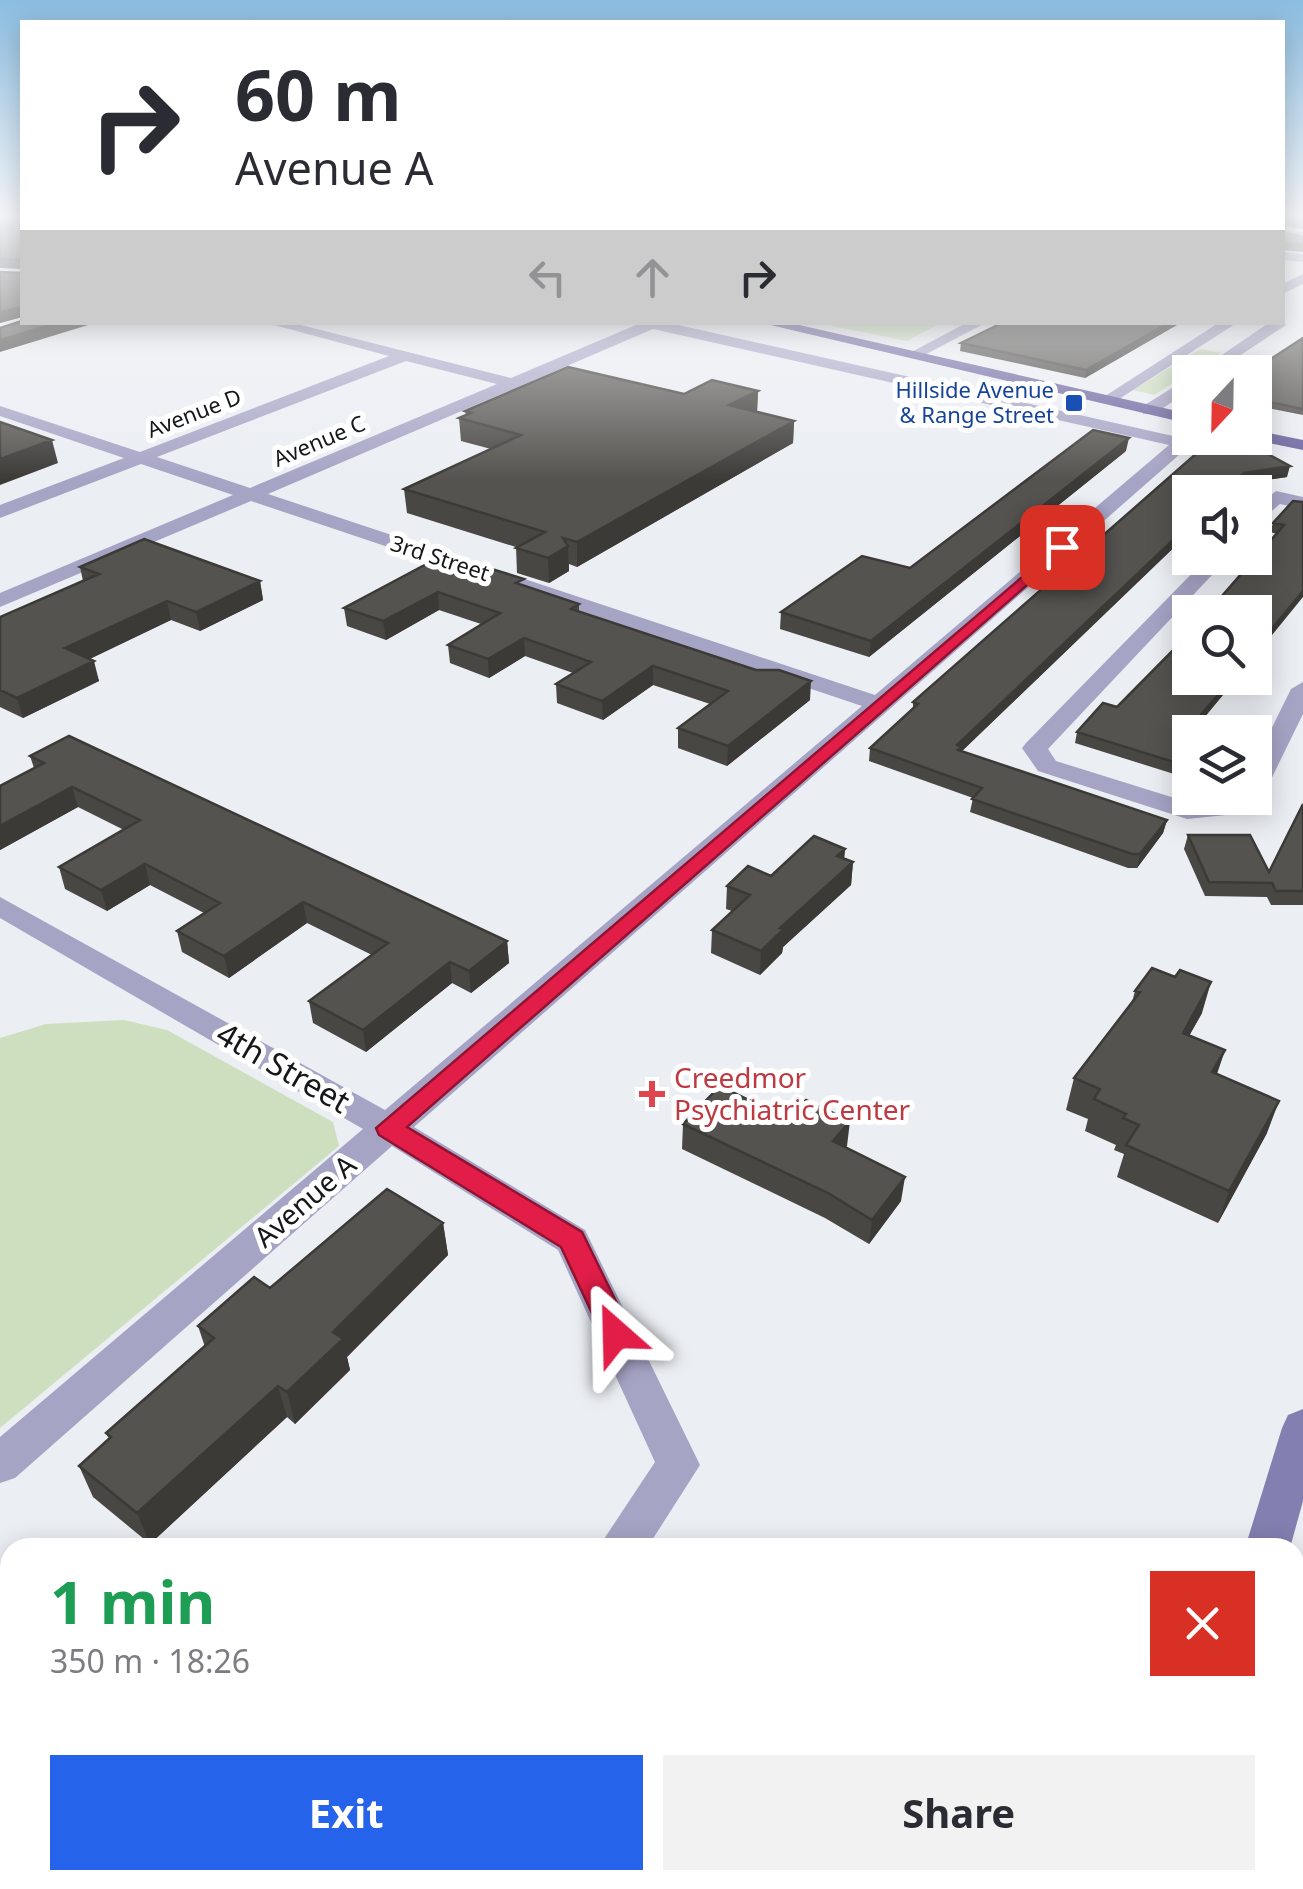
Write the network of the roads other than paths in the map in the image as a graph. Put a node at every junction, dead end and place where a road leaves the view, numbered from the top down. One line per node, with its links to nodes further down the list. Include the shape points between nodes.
1 (282, 325): 11 (street)
2 (649, 325): 13 (street, Avenue C)
3 (664, 325): 19 (street)
4 (778, 325): 12 (main road)
5 (974, 325): 12 (street)
6 (1227, 325): 8 (street)
7 (1275, 325): 9 (street)
8 (1197, 344): 9 (street); 15 (street)
9 (1237, 352): 10 (street)
10 (1232, 355)
11 (404, 356): 13 (street); 23 (street, Avenue D)
12 (912, 356): 15 (main road)
13 (513, 383): 24 (street, Avenue C)
14 (1172, 394): 16 (street)
15 (1107, 400): 16 (main road)
16 (1149, 410): 18 (main road)
17 (0, 411): 23 (street, 3rd Street)
18 (1172, 422)
19 (1172, 429)
20 (1272, 438): 21 (main road)
21 (1303, 445)
22 (1172, 450): 31 (street, Avenue A)
23 (140, 458): 24 (street, 3rd Street); 27 (street, Avenue D)
24 (250, 495): 29 (street, Avenue C); 31 (street, 3rd Street)
25 (1272, 501): 26 (street)
26 (1303, 503)
27 (0, 512)
28 (1202, 575): 33 (street, via 1035,748 1047,766)
29 (0, 601)
30 (1303, 689): 32 (street)
31 (880, 704): 35 (street, Avenue A)
32 (1272, 753)
33 (1172, 805)
34 (0, 906): 35 (street, 4th Street)
35 (389, 1128): 37 (street, Avenue A); 38 (street, 4th Street, via 572,1240 678,1466)
36 (1303, 1428): 39 (main road)
37 (0, 1464)
38 (627, 1538)
39 (1270, 1538)

